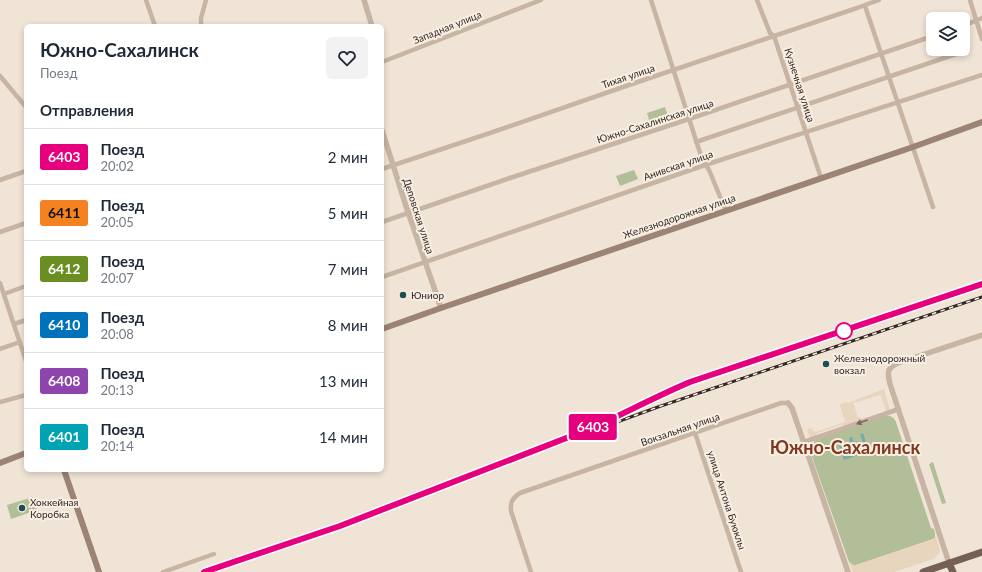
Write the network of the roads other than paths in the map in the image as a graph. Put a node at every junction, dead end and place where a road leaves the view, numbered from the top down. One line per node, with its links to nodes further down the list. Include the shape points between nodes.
1 (146, 0): 13 (street)
2 (206, 0): 14 (street)
3 (364, 0): 15 (street)
4 (541, 0): 21 (street, Западная улица)
5 (651, 0): 22 (street)
6 (757, 0): 16 (street, Кузнечная улица, via 770,33)
7 (879, 0): 9 (street, Тихая улица)
8 (970, 0): 11 (street)
9 (866, 3): 16 (street, Тихая улица); 19 (street)
10 (982, 18): 11 (street)
11 (976, 20): 12 (street); 18 (street)
12 (970, 23)
13 (154, 24)
14 (201, 24)
15 (371, 24)
16 (774, 36): 22 (street, Тихая улица); 26 (street, Кузнечная улица)
17 (926, 38): 19 (street, Южно-Сахалинская улица)
18 (982, 38)
19 (881, 54): 25 (street); 26 (street, Южно-Сахалинская улица)
20 (950, 56): 25 (street)
21 (384, 61)
22 (674, 70): 30 (street); 37 (street, Тихая улица)
23 (982, 75): 27 (street, Анивская улица)
24 (0, 76): 28 (street)
25 (889, 76): 27 (street); 29 (street)
26 (791, 84): 29 (street, Кузнечная улица); 30 (street, Южно-Сахалинская улица)
27 (897, 102): 32 (street, Анивская улица); 35 (street)
28 (24, 105)
29 (798, 107): 32 (street, Кузнечная улица); 34 (street)
30 (689, 119): 34 (street); 44 (street, Южно-Сахалинская улица)
31 (982, 122): 35 (main road, Железнодорожная улица)
32 (806, 132): 36 (street, Анивская улица); 40 (street, Кузнечная улица)
33 (384, 136): 37 (street, Деповская улица)
34 (696, 142): 36 (street)
35 (913, 147): 40 (main road, Железнодорожная улица); 42 (street)
36 (706, 165): 43 (street); 48 (street, Анивская улица)
37 (394, 166): 38 (street, Тихая улица); 44 (street, Деповская улица)
38 (384, 168)
39 (24, 172): 41 (street)
40 (821, 178): 43 (main road, Железнодорожная улица)
41 (0, 180)
42 (933, 207)
43 (726, 211): 53 (main road, Железнодорожная улица)
44 (408, 213): 45 (street, Южно-Сахалинская улица); 48 (street, Деповская улица)
45 (384, 221)
46 (24, 224): 47 (street)
47 (0, 232)
48 (425, 261): 49 (street, Анивская улица); 53 (street, Деповская улица)
49 (384, 276)
50 (0, 283): 52 (street)
51 (24, 287): 52 (street)
52 (4, 294): 55 (street)
53 (441, 308): 56 (main road, Железнодорожная улица)
54 (24, 321): 55 (street)
55 (14, 324): 58 (street)
56 (384, 328)
57 (982, 335): 64 (street, via 898,362 889,368 888,376)
58 (20, 342): 59 (street); 60 (street)
59 (0, 349)
60 (24, 353)
61 (24, 396): 62 (street)
62 (0, 402)
63 (788, 403): 65 (street, Вокзальная улица, via 781,403); 66 (street, via 791,405)
64 (899, 409): 66 (street, one-way to 66); 72 (street)
65 (695, 433): 75 (street, Вокзальная улица, via 516,496 510,506); 76 (street, улица Антона Буюклы)
66 (804, 442): 77 (street)
67 (24, 454): 68 (main road)
68 (0, 463)
69 (65, 472): 73 (main road)
70 (982, 552): 72 (main road)
71 (214, 554): 74 (street)
72 (949, 563): 78 (main road); 79 (main road)
73 (99, 572)
74 (163, 572)
75 (530, 572)
76 (741, 572)
77 (848, 572)
78 (923, 572)
79 (952, 572)

